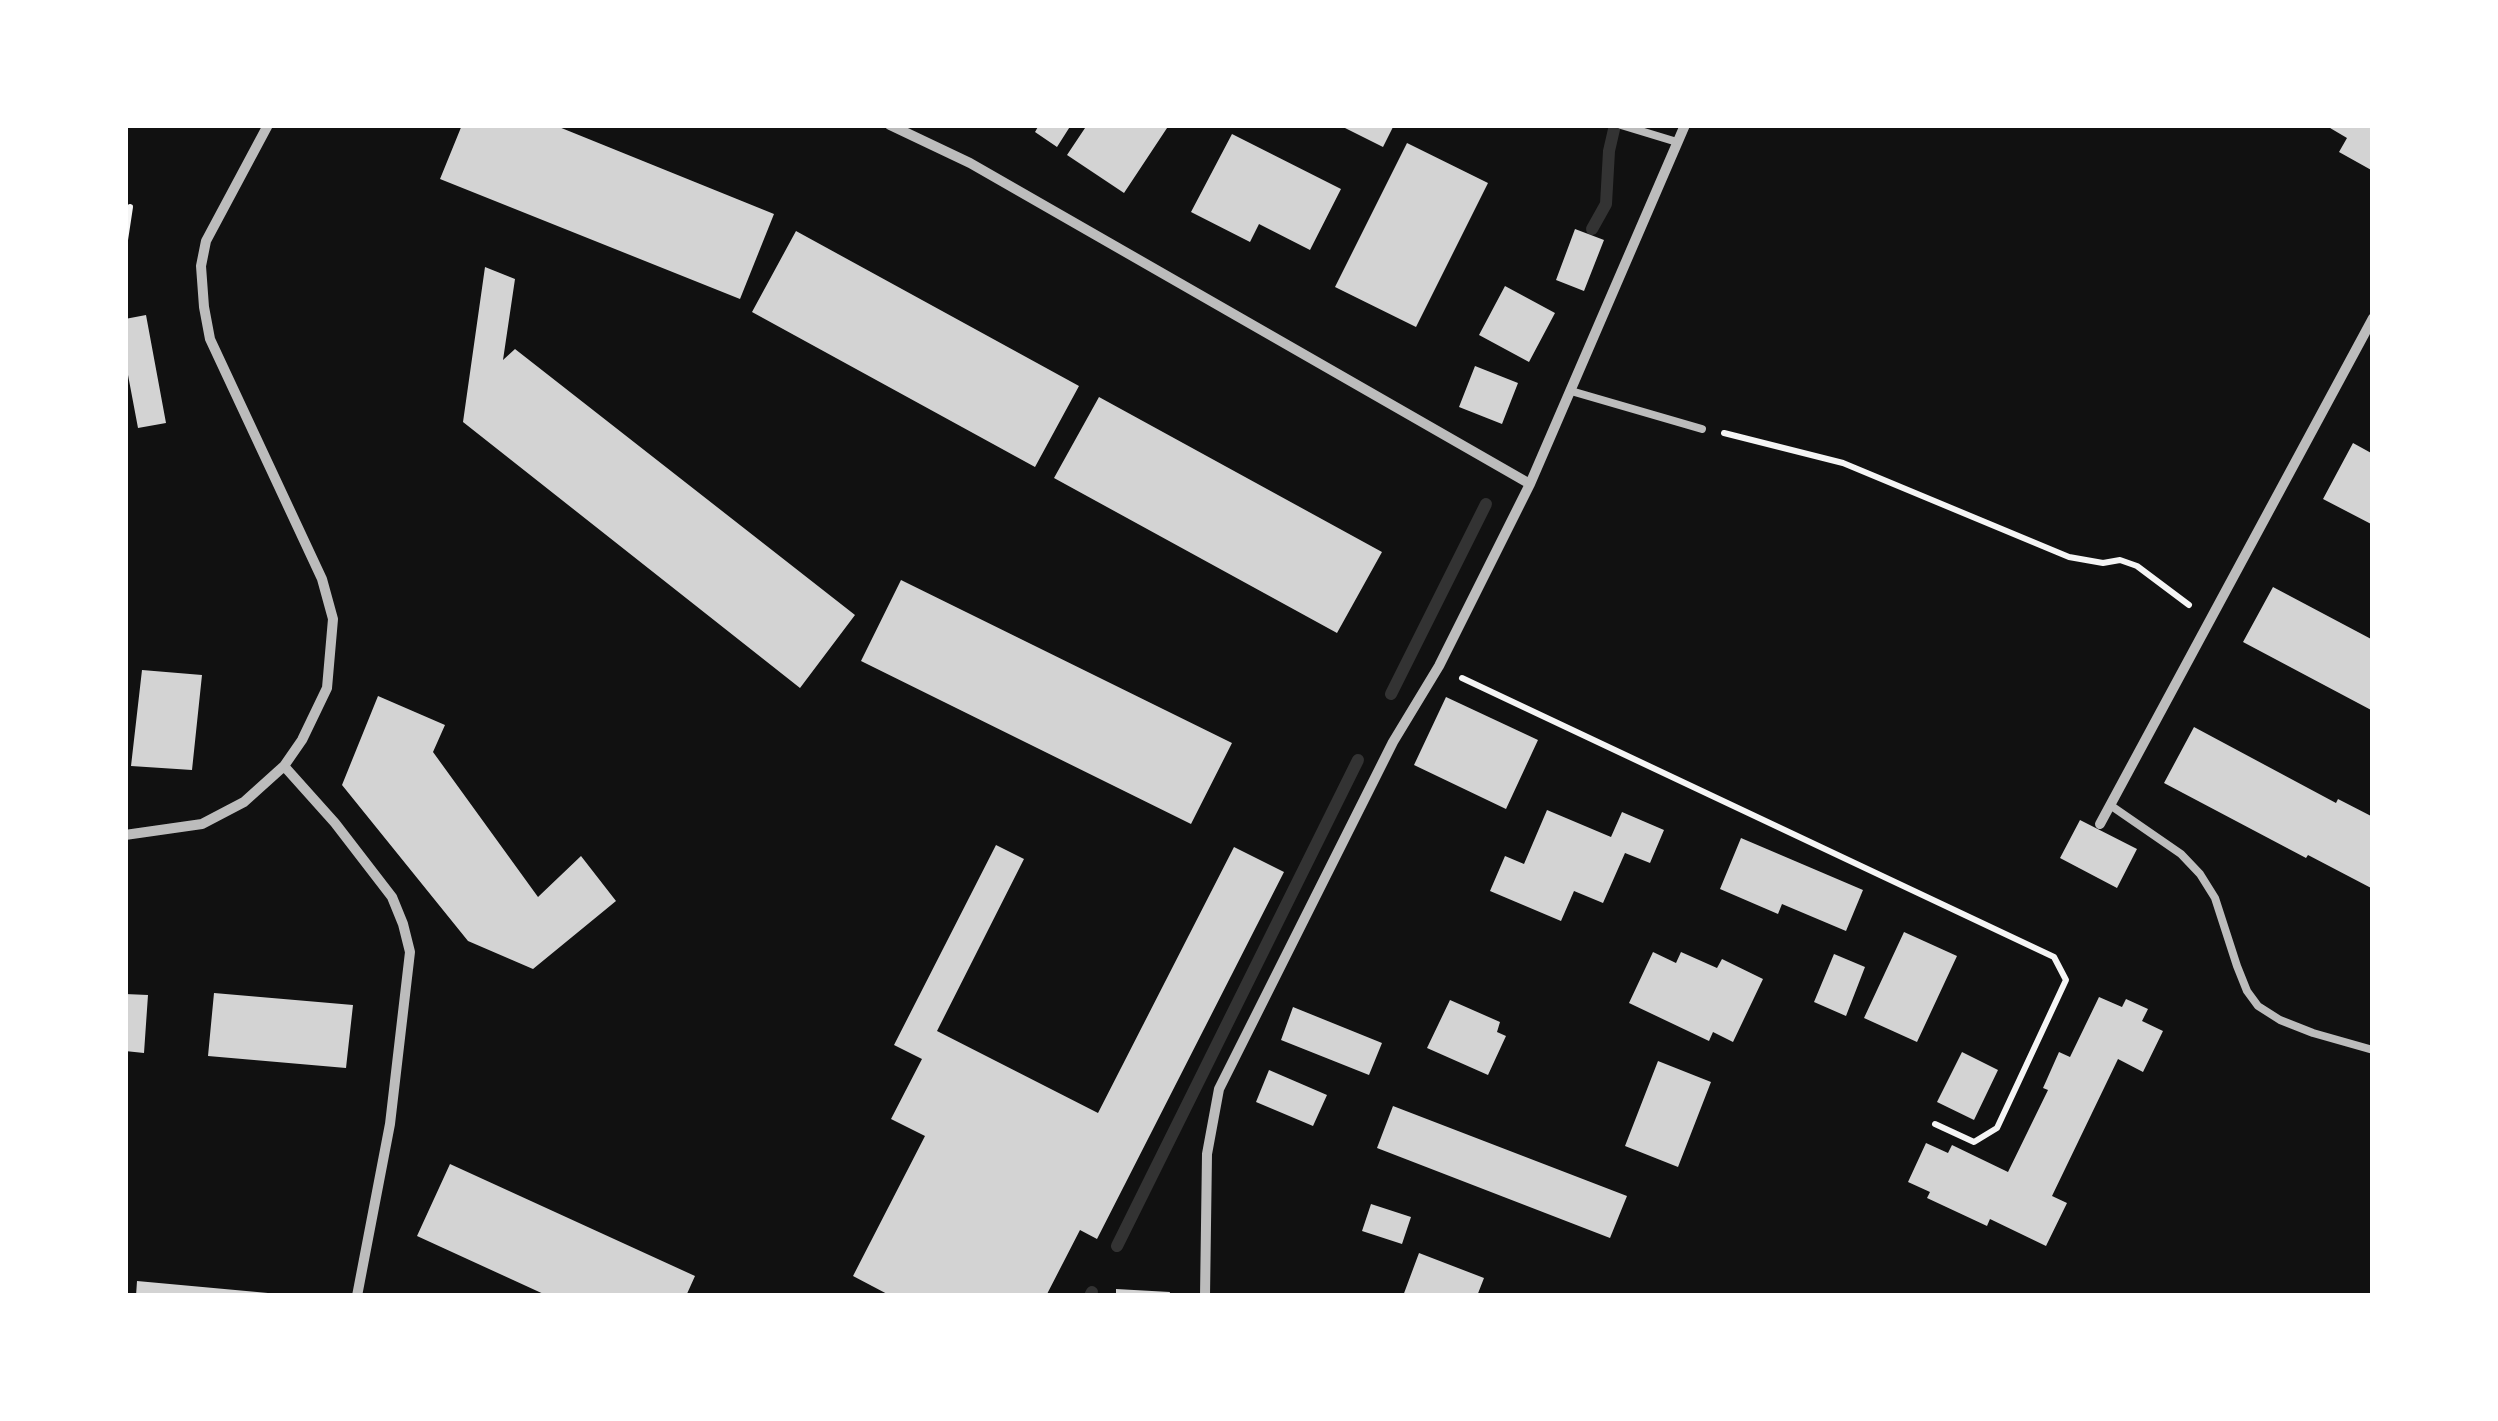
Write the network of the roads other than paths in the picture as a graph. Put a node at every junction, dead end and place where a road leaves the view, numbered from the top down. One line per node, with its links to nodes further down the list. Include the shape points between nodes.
1 (268, 125): 11 (street, via 206,241 202,266 210,339 322,579 332,620 326,688)
2 (890, 125): 10 (street, via 970,163)
3 (1622, 125): 5 (lane)
4 (1685, 125): 6 (street)
5 (1632, 126): 6 (lane)
6 (1678, 142): 8 (street)
7 (2373, 318): 12 (street)
8 (1571, 391): 9 (lane); 10 (street)
9 (1702, 429)
10 (1530, 484): 17 (street, via 1219,1088 1206,1154)
11 (284, 766): 14 (street, via 244,802 202,824); 16 (street, via 392,898 410,952 390,1124)
12 (2110, 805): 13 (street); 15 (lane, via 2200,874 2258,1006 2312,1033)
13 (2100, 824)
14 (125, 835)
15 (2373, 1050)
16 (357, 1296)
17 (1205, 1296)

